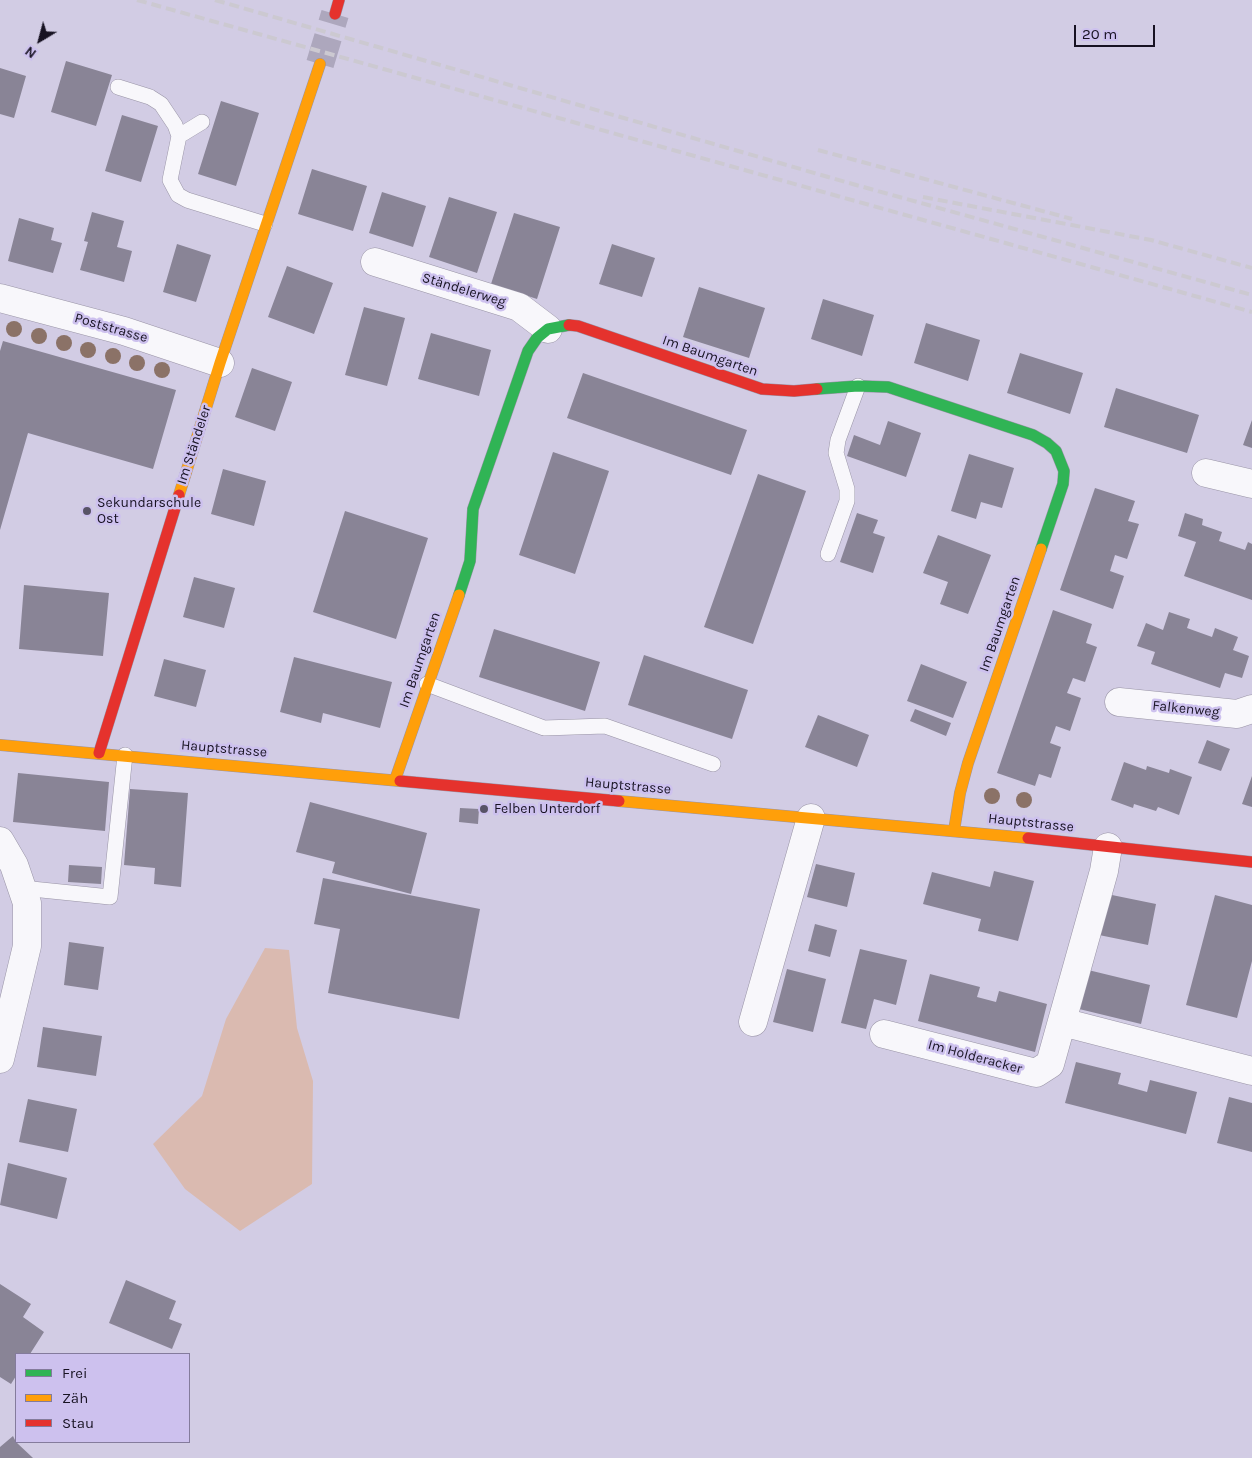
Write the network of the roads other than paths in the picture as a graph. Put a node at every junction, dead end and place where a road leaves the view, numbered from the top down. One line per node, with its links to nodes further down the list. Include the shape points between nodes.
1 (339, 0): 2 (street)
2 (335, 14)
3 (320, 64): 7 (street, Im Ständeler)
4 (118, 87): 6 (lane, via 161,104 175,125)
5 (202, 122): 6 (lane)
6 (178, 136): 7 (lane, via 170,180 178,195)
7 (265, 224): 11 (street, Im Ständeler)
8 (374, 262): 10 (street, Ständelerweg, via 519,307)
9 (0, 298): 11 (street, Poststrasse, via 124,331)
10 (548, 329): 12 (street, Im Baumgarten, via 578,326 762,389 794,391); 16 (street, Im Baumgarten, via 528,351 473,509 470,562)
11 (220, 363): 20 (street, Im Ständeler)
12 (858, 386): 15 (lane, via 838,440 836,453 847,489 847,501); 25 (street, Im Baumgarten, via 888,387 1033,435 1056,451 1064,471 1064,484 968,763)
13 (1206, 472): 14 (street)
14 (1252, 484)
15 (828, 554)
16 (427, 684): 22 (lane, via 544,728 605,726); 23 (street, Im Baumgarten)
17 (1119, 702): 18 (street, Falkenweg, via 1237,714)
18 (1252, 710)
19 (0, 745): 20 (street, Hauptstrasse)
20 (99, 753): 21 (street, Hauptstrasse)
21 (125, 756): 23 (street, Hauptstrasse); 29 (lane, via 110,897)
22 (713, 764)
23 (395, 780): 24 (street, Hauptstrasse)
24 (811, 818): 25 (street, Hauptstrasse); 30 (street)
25 (954, 831): 27 (street, Hauptstrasse)
26 (0, 841): 29 (street, via 14,865)
27 (1108, 847): 28 (street, Hauptstrasse); 31 (street, Im Holderacker)
28 (1252, 862)
29 (22, 888): 33 (street, via 27,903 27,946)
30 (754, 1022)
31 (1062, 1022): 32 (street, Im Holderacker, via 1050,1064 1036,1073); 34 (street)
32 (884, 1034)
33 (0, 1059)
34 (1252, 1071)

